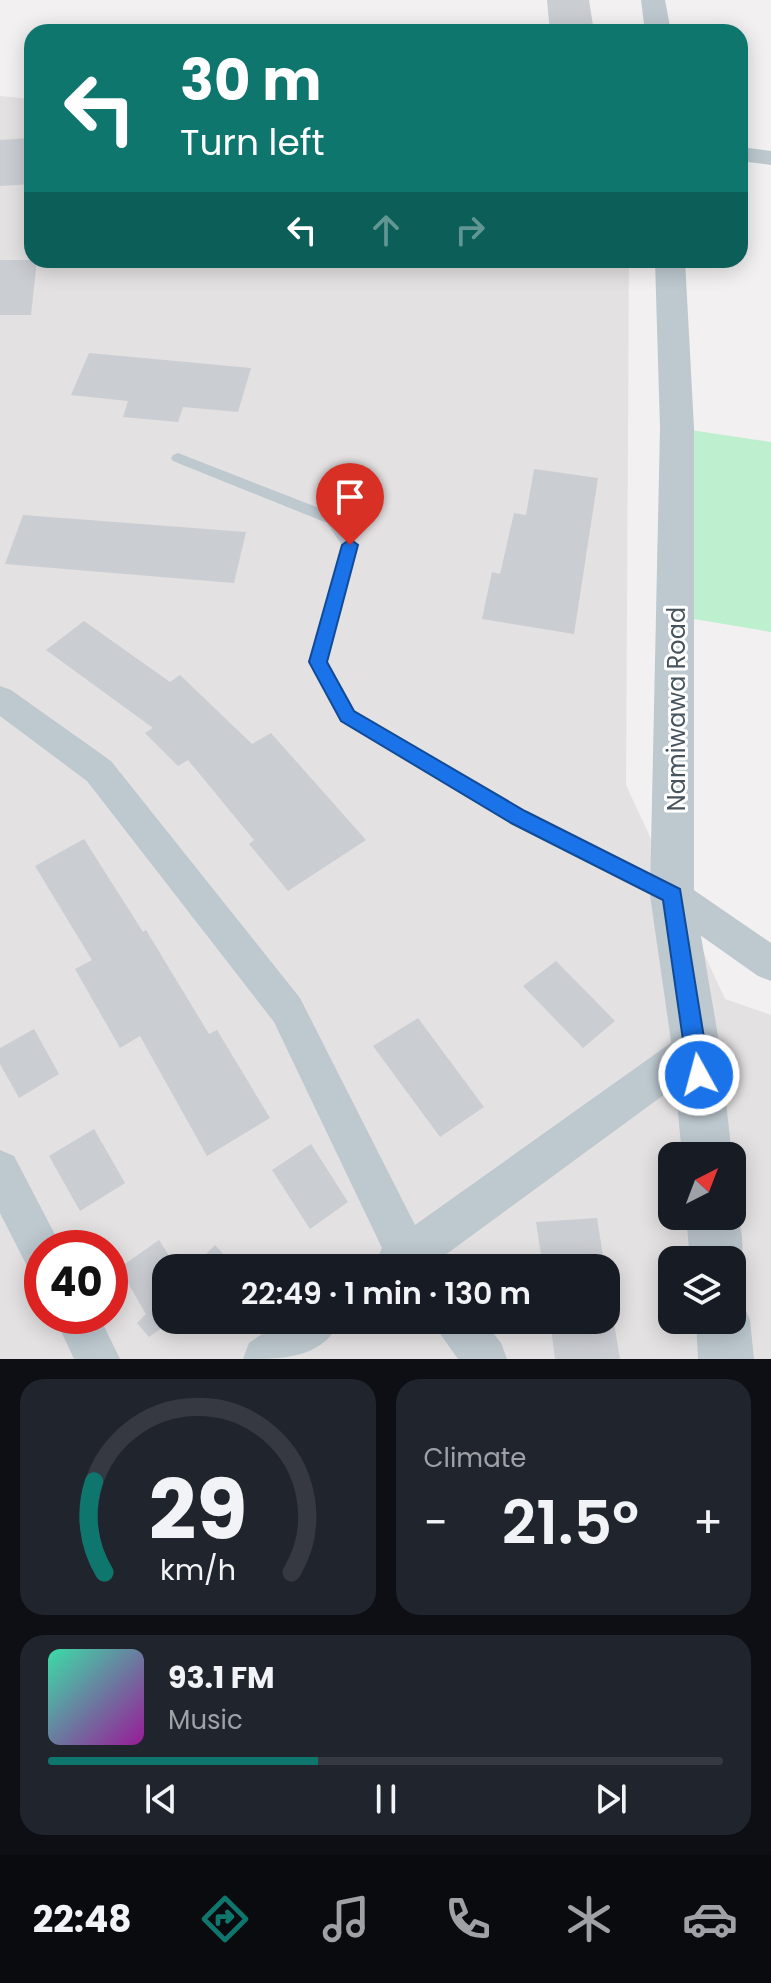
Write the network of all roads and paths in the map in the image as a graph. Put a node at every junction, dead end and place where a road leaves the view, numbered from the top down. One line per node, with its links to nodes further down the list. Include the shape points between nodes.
1 (653, 0): 2 (street)
2 (657, 24)
3 (748, 155): 4 (street)
4 (771, 158)
5 (670, 268): 8 (street, Namiwawa Road, via 677,428)
6 (178, 458): 8 (lane, via 332,519 350,545 318,662 347,716 518,817)
7 (0, 699): 14 (street, via 99,771 287,1010)
8 (672, 895): 9 (street); 10 (street, Namiwawa Road)
9 (771, 964)
10 (696, 1048): 11 (street, Namiwawa Road); 15 (street)
11 (706, 1142)
12 (0, 1170): 13 (street)
13 (31, 1230)
14 (401, 1254)
15 (419, 1254)
16 (85, 1334): 20 (street)
17 (300, 1334): 21 (street)
18 (466, 1334): 22 (street)
19 (724, 1334): 23 (street)
20 (98, 1359)
21 (265, 1359)
22 (485, 1359)
23 (726, 1359)

